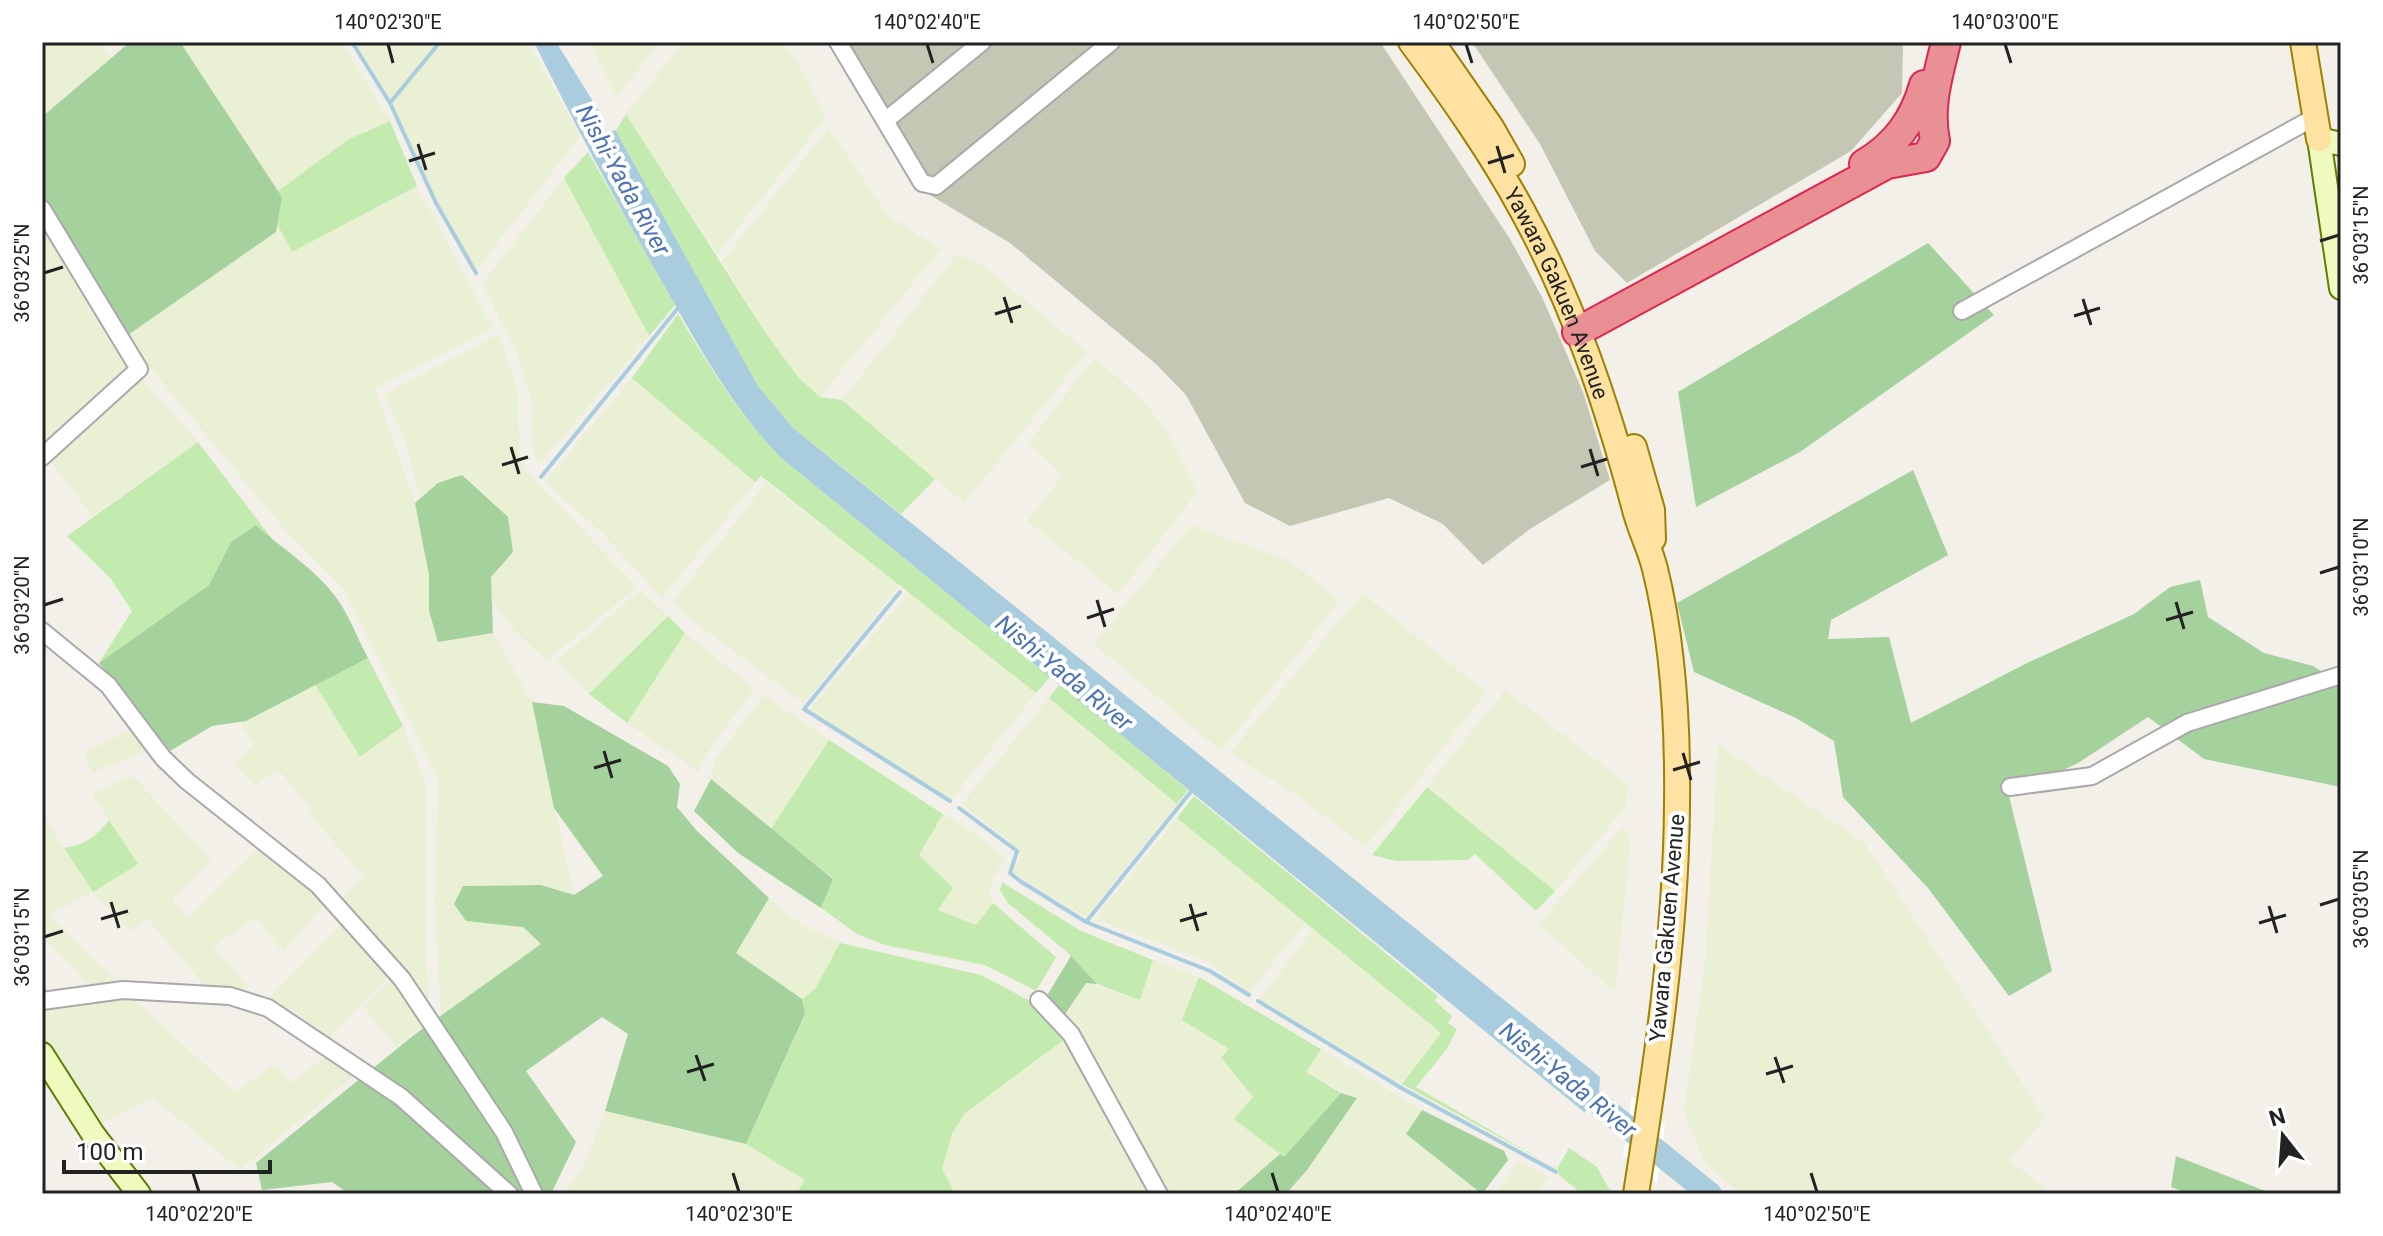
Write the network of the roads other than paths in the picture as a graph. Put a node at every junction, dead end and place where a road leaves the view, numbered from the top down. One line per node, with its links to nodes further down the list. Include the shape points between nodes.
1 (982, 42): 9 (street)
2 (1111, 42): 9 (street, via 936,186 922,183)
3 (1411, 42): 15 (main road, Yawara Gakuen Avenue, via 1522,210)
4 (1432, 42): 15 (main road, Yawara Gakuen Avenue, via 1498,138 1565,263)
5 (1935, 42): 12 (highway, via 1919,102 1898,138)
6 (1946, 42): 12 (highway, via 1931,106 1931,153 1887,164)
7 (2303, 42): 10 (main road)
8 (844, 44): 9 (street)
9 (885, 121)
10 (2325, 133): 13 (street); 14 (street)
11 (42, 209): 16 (street, via 139,369)
12 (1787, 216): 15 (highway)
13 (2341, 288)
14 (1962, 311)
15 (1585, 328): 27 (main road, Yawara Gakuen Avenue, via 1620,399 1652,510 1654,566 1669,659 1677,805 1673,909)
16 (42, 457)
17 (42, 631): 25 (street, via 108,685 187,781 318,885 402,979 504,1132)
18 (2341, 675): 19 (street, via 2187,723 2092,776)
19 (2010, 787)
20 (1039, 1000): 26 (street, via 1071,1034)
21 (42, 1001): 24 (street, via 139,991 230,996 268,1008 401,1097)
22 (42, 1054): 23 (street)
23 (139, 1194)
24 (509, 1194)
25 (534, 1194)
26 (1159, 1194)
27 (1636, 1194)

